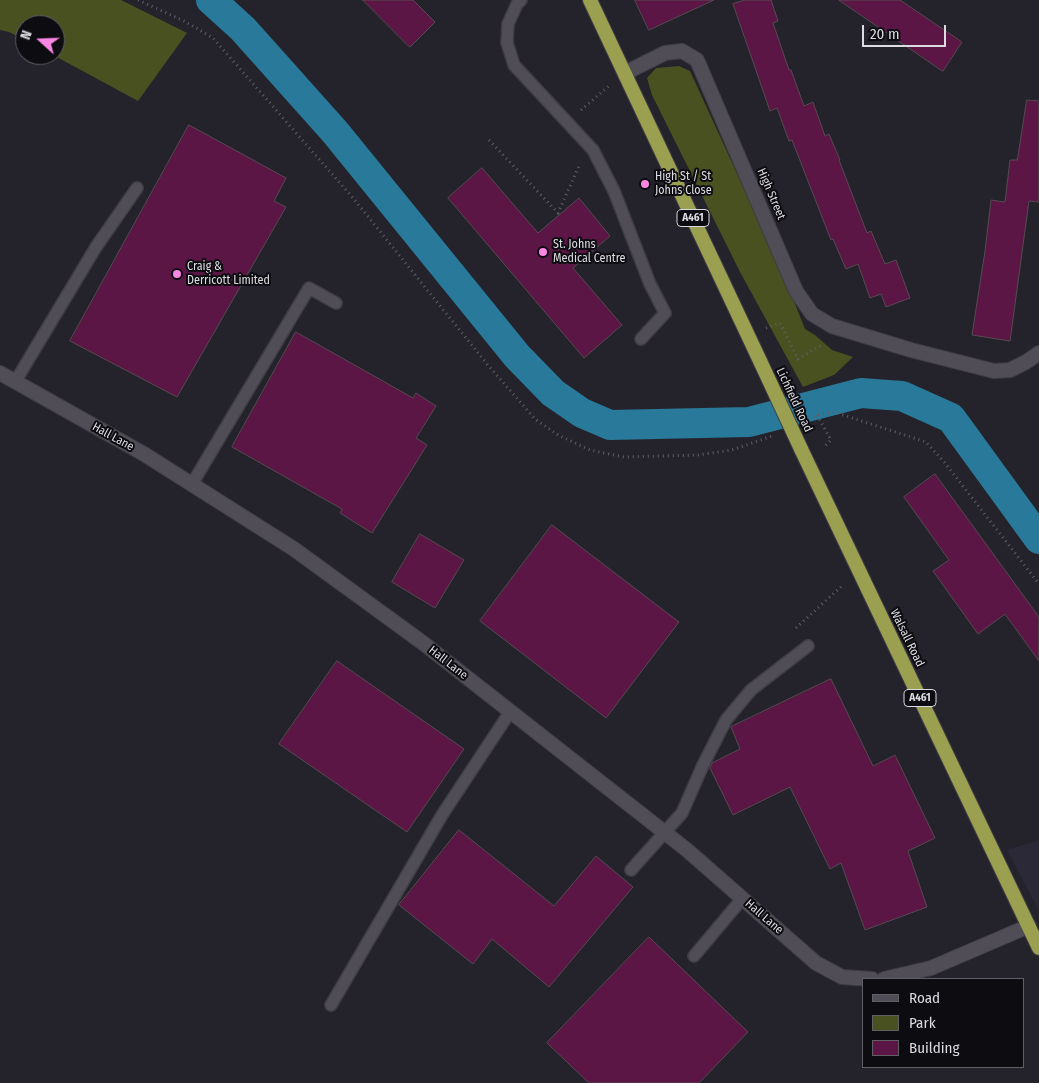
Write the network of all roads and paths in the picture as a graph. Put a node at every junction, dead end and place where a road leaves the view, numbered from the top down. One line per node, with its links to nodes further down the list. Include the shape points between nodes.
1 (138, 0): 18 (path, via 213,38 352,198 486,364 535,419 558,435 590,450 624,457 698,455 732,450)
2 (521, 0): 5 (lane, via 508,24 507,43 514,66)
3 (590, 0): 4 (highway, A461)
4 (625, 73): 5 (path); 11 (street, High Street, via 665,53 682,51 697,60 796,291 812,314 832,326); 20 (highway, Lichfield Road / A461, bridge)
5 (567, 122): 12 (lane, via 593,150 614,191 665,314)
6 (489, 140): 7 (path, via 558,214)
7 (580, 164)
8 (137, 188): 15 (lane, via 96,247)
9 (336, 303): 21 (lane, via 309,288)
10 (764, 329): 11 (path, via 780,323 798,359)
11 (847, 330): 13 (street, High Street, via 994,371 1010,370)
12 (641, 338)
13 (1039, 353)
14 (0, 373): 15 (street, Hall Lane)
15 (15, 382): 21 (street, Hall Lane)
16 (817, 415): 17 (path); 19 (path); 22 (path, via 834,412 926,442)
17 (808, 419)
18 (772, 436)
19 (830, 440)
20 (801, 449): 30 (highway, Walsall Road / A461)
21 (192, 484): 26 (street, Hall Lane, via 294,548)
22 (1039, 584)
23 (833, 594): 24 (path)
24 (820, 607)
25 (808, 646): 27 (lane, via 751,690 726,720 682,813)
26 (510, 712): 27 (street, Hall Lane); 35 (lane, via 442,816)
27 (664, 832): 28 (lane); 29 (street, Hall Lane)
28 (631, 870)
29 (742, 898): 32 (lane); 33 (street, Hall Lane, via 816,963 842,977)
30 (1029, 926): 31 (highway, Walsall Road / A461); 34 (street, via 931,968)
31 (1039, 948)
32 (694, 956)
33 (862, 978)
34 (888, 978)
35 (331, 1005)

